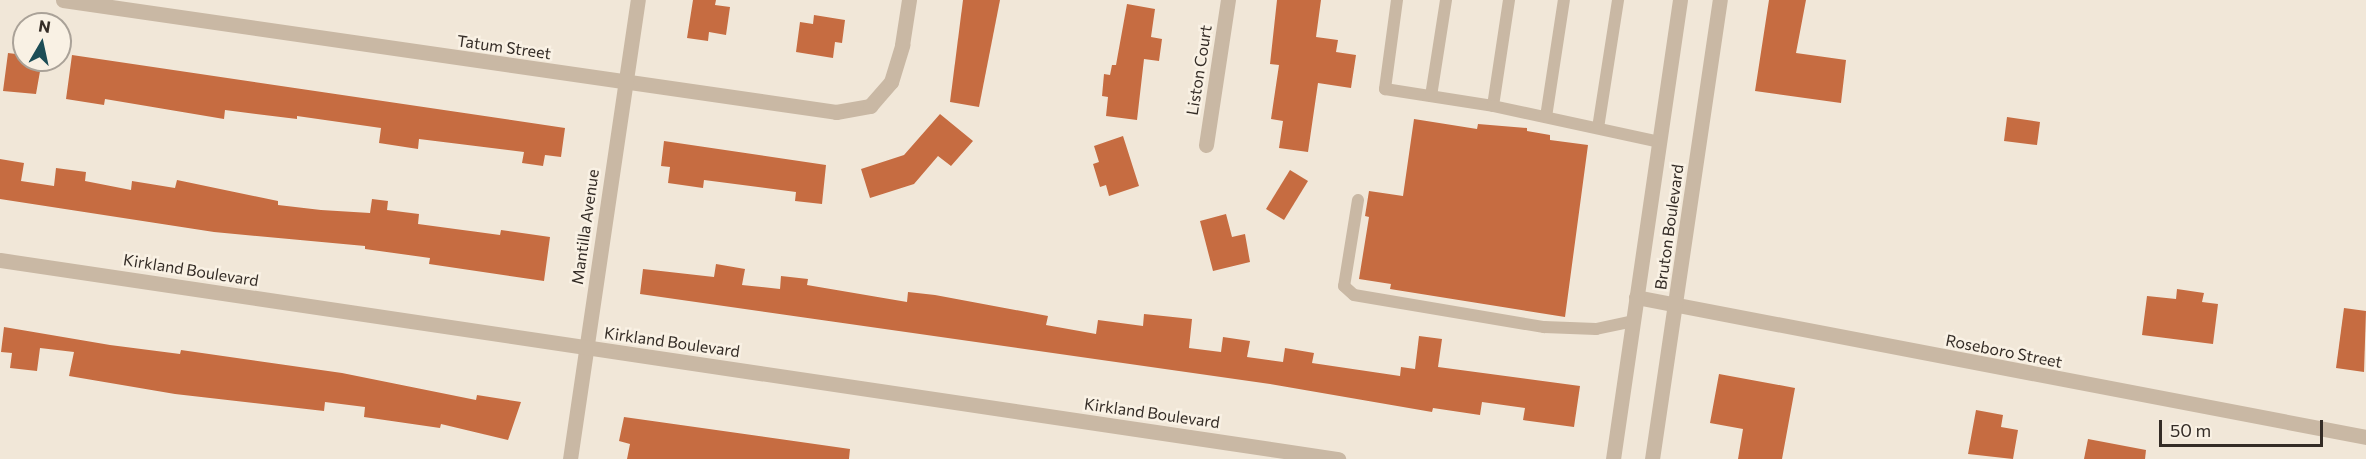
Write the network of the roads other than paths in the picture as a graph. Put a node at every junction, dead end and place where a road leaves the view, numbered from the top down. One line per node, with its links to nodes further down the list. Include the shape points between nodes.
1 (63, 0): 12 (street, Tatum Street)
2 (638, 0): 12 (street, Mantilla Avenue)
3 (909, 0): 12 (street, Tatum Street, via 891,82 870,106 836,112)
4 (1228, 0): 18 (street, Liston Court)
5 (1397, 0): 13 (lane, via 1385,89)
6 (1446, 0): 13 (lane)
7 (1509, 0): 14 (lane)
8 (1564, 0): 15 (lane)
9 (1618, 0): 16 (lane)
10 (1680, 0): 17 (street, Bruton Boulevard)
11 (1720, 0): 22 (street, Bruton Boulevard)
12 (625, 84): 24 (street, Mantilla Avenue)
13 (1431, 96): 14 (lane)
14 (1493, 106): 15 (lane)
15 (1546, 117): 16 (lane)
16 (1598, 129): 17 (lane)
17 (1659, 142): 21 (street, Bruton Boulevard)
18 (1206, 145)
19 (1358, 200): 23 (lane, via 1344,286 1354,295 1544,327 1596,329)
20 (0, 260): 24 (street, Kirkland Boulevard)
21 (1636, 297): 22 (street, Roseboro Street); 23 (street, Bruton Boulevard)
22 (1676, 305): 25 (street, Roseboro Street); 29 (street, Bruton Boulevard)
23 (1633, 321): 28 (street, Bruton Boulevard)
24 (586, 347): 26 (street, Mantilla Avenue); 27 (street, Kirkland Boulevard)
25 (2366, 437)
26 (570, 459)
27 (1338, 459)
28 (1613, 459)
29 (1652, 459)

